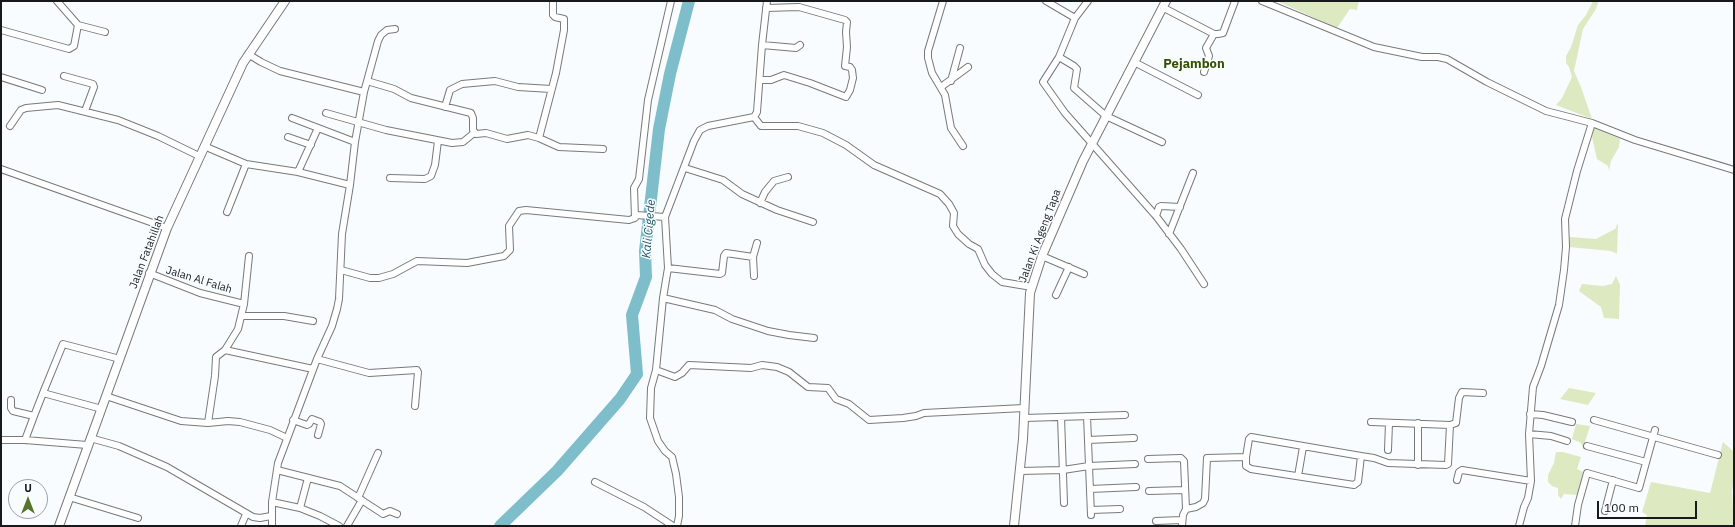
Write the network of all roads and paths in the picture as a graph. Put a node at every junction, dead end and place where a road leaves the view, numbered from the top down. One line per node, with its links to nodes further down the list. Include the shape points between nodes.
1 (58, 1): 13 (street)
2 (553, 1): 32 (street, via 553,15 565,21)
3 (671, 1): 70 (street, via 648,100 639,180 634,188)
4 (944, 1): 31 (street, via 928,55 932,73)
5 (1046, 1): 12 (street)
6 (1088, 1): 12 (street)
7 (1235, 1): 17 (street, via 1223,33)
8 (1262, 1): 43 (street, via 1374,47 1422,57 1447,59 1546,111)
9 (283, 2): 21 (street, Jalan Fatahillah)
10 (766, 4): 18 (street); 28 (street, via 799,7 845,20 845,66 850,67 853,78 846,97 784,75 771,80)
11 (1164, 4): 17 (street); 23 (street, Jalan Ki Ageng Tapa)
12 (1075, 18): 22 (street)
13 (78, 25): 15 (street, via 74,46 69,49); 16 (street)
14 (395, 29): 29 (street, via 387,30 381,35)
15 (1, 30)
16 (106, 32)
17 (1214, 34): 25 (street, via 1206,48 1209,56)
18 (762, 45): 19 (street, via 796,48); 28 (street)
19 (800, 45)
20 (960, 48): 30 (street)
21 (248, 54): 34 (street, via 280,71); 54 (street, Jalan Fatahillah)
22 (1059, 57): 39 (street, via 1076,68 1074,88); 52 (street, via 1043,82 1065,113)
23 (1134, 62): 35 (street); 39 (street, Jalan Ki Ageng Tapa)
24 (968, 67): 30 (street)
25 (1204, 72)
26 (64, 76): 37 (street, via 93,84)
27 (1, 77): 33 (street)
28 (761, 80): 40 (street, via 758,112)
29 (368, 81): 34 (street); 36 (street, via 394,89 411,98)
30 (951, 81): 31 (street)
31 (940, 87): 55 (street, via 947,102 952,128)
32 (551, 89): 36 (street, via 518,87 495,81 462,84 450,90); 48 (street)
33 (42, 90)
34 (364, 92): 42 (street)
35 (1198, 95)
36 (445, 107): 46 (street, via 471,113)
37 (84, 111): 44 (street, via 58,106 30,106 21,110); 57 (street, via 118,120)
38 (326, 113): 42 (street)
39 (1106, 116): 51 (street); 52 (street, Jalan Ki Ageng Tapa)
40 (754, 117): 59 (street, via 708,126 700,130); 87 (street, via 761,126 798,126 823,134 846,145 874,165 940,194 954,214 953,226 958,234 978,249 992,274 1002,282)
41 (292, 118): 45 (street)
42 (358, 122): 49 (street); 50 (street)
43 (1592, 123): 61 (street, via 1635,140); 106 (street, via 1565,219 1565,254 1559,305 1533,386)
44 (10, 126)
45 (318, 128): 50 (street); 53 (street)
46 (474, 133): 48 (street, via 486,133 507,139 528,135); 49 (street, via 461,142)
47 (288, 137): 53 (street)
48 (539, 138): 56 (street, via 559,147)
49 (438, 141): 65 (street, via 431,176 424,179)
50 (355, 142): 66 (street)
51 (1162, 142)
52 (1092, 143): 71 (street); 78 (street, Jalan Ki Ageng Tapa)
53 (311, 145): 62 (street)
54 (204, 146): 57 (street, Jalan Fatahillah); 58 (street)
55 (963, 146)
56 (603, 149)
57 (199, 156): 74 (street, Jalan Fatahillah)
58 (246, 164): 62 (street); 69 (street)
59 (685, 168): 67 (street, via 722,180); 72 (street)
60 (1, 169): 74 (street)
61 (1734, 170)
62 (298, 172): 66 (street)
63 (1193, 173): 68 (street)
64 (788, 177): 67 (street, via 774,182)
65 (390, 178)
66 (350, 185): 82 (street, via 342,234)
67 (760, 203): 73 (street)
68 (1180, 207): 71 (street, via 1161,206); 75 (street)
69 (227, 212)
70 (639, 215): 72 (street); 82 (street, via 629,220 519,211 509,226 510,250 504,256 467,263 417,261 393,274 379,278)
71 (1156, 216): 75 (street)
72 (663, 217): 81 (street)
73 (813, 222)
74 (167, 228): 83 (street, Jalan Fatahillah)
75 (1169, 234): 86 (street)
76 (757, 243): 79 (street)
77 (249, 256): 90 (street)
78 (1042, 256): 80 (street); 87 (street, Jalan Ki Ageng Tapa)
79 (753, 257): 81 (street, via 726,253 720,274); 85 (street)
80 (1069, 267): 84 (street); 88 (street)
81 (668, 268): 89 (street)
82 (341, 270): 96 (street, via 339,299 334,319)
83 (149, 273): 90 (street, Jalan Al Falah, via 200,293); 95 (street, Jalan Fatahillah)
84 (1084, 274)
85 (754, 276)
86 (1204, 284)
87 (1032, 287): 104 (street, Jalan Ki Ageng Tapa, via 1028,314)
88 (1056, 295)
89 (663, 298): 93 (street, via 715,310 732,319 768,331); 98 (street)
90 (244, 304): 91 (street)
91 (242, 316): 92 (street, via 284,316); 94 (street, via 238,329)
92 (313, 321)
93 (814, 338)
94 (225, 350): 97 (street); 116 (street, via 217,356)
95 (120, 359): 99 (street, via 62,344); 101 (street, Jalan Fatahillah)
96 (317, 359): 97 (street); 103 (street, via 369,373 417,370)
97 (313, 369): 112 (street)
98 (656, 370): 104 (street, via 675,377 689,365 752,368 762,364 778,367 808,387 828,388 836,399 849,404 869,420 903,418 924,413); 176 (street, via 651,388 650,418 658,441 672,457 679,496)
99 (43, 393): 105 (street); 108 (street)
100 (1483, 393): 119 (street, via 1462,392 1456,423)
101 (106, 396): 105 (street, Jalan Fatahillah); 116 (street, via 181,421)
102 (10, 400): 108 (street, via 13,411)
103 (415, 406)
104 (1024, 408): 111 (street, Jalan Ki Ageng Tapa)
105 (102, 409): 130 (street, Jalan Fatahillah)
106 (1530, 414): 115 (street); 121 (street)
107 (1125, 415): 109 (street)
108 (34, 416): 127 (street)
109 (1087, 416): 110 (street); 128 (street)
110 (1061, 417): 111 (street); 144 (street)
111 (1024, 418): 145 (street, Jalan Ki Ageng Tapa)
112 (293, 420): 122 (street, via 307,425 312,419 321,422); 124 (street)
113 (1594, 420): 123 (street)
114 (1371, 422): 117 (street)
115 (1572, 422)
116 (208, 423): 124 (street, via 240,422 270,430)
117 (1389, 423): 118 (street); 133 (street)
118 (1418, 423): 119 (street); 141 (street)
119 (1450, 425): 141 (street, via 1448,464)
120 (1655, 430): 123 (street)
121 (1529, 434): 129 (street, via 1551,436); 150 (street)
122 (318, 435)
123 (1653, 437): 135 (street); 139 (street)
124 (287, 438): 143 (street)
125 (1134, 438): 128 (street)
126 (1, 440): 127 (street)
127 (25, 440): 130 (street)
128 (1088, 440): 142 (street)
129 (1567, 441)
130 (89, 442): 156 (street, Jalan Fatahillah); 164 (street, via 119,446 167,467)
131 (1587, 446): 139 (street)
132 (1303, 447): 136 (street); 137 (street, via 1251,437); 146 (street)
133 (1388, 450)
134 (378, 453): 157 (street)
135 (1718, 455)
136 (1361, 456): 141 (street, via 1388,463); 146 (street, via 1356,485)
137 (1246, 457): 146 (street, via 1246,466 1251,469); 162 (street, via 1207,458 1205,499 1196,507)
138 (1148, 459): 154 (street, via 1183,459)
139 (1646, 462): 149 (street, via 1639,488)
140 (1135, 464): 142 (street)
141 (1418, 464)
142 (1089, 466): 144 (street); 153 (street)
143 (276, 470): 147 (street); 158 (street)
144 (1063, 470): 145 (street); 159 (street)
145 (1020, 471): 177 (street, Jalan Ki Ageng Tapa)
146 (1298, 476)
147 (308, 478): 157 (street, via 340,486); 160 (street)
148 (1457, 480): 150 (street, via 1462,470)
149 (1613, 480): 163 (street); 179 (street, via 1586,473)
150 (1531, 481): 178 (street)
151 (595, 482): 175 (street, via 644,507)
152 (1136, 487): 153 (street)
153 (1090, 489): 161 (street, via 1091,513)
154 (1185, 490): 155 (street); 162 (street)
155 (1148, 491)
156 (69, 496): 167 (street); 170 (street, Jalan Fatahillah)
157 (360, 499): 165 (street, via 383,514 390,511); 174 (street)
158 (272, 502): 160 (street); 166 (street)
159 (1064, 502)
160 (300, 508): 173 (street)
161 (1120, 509)
162 (1186, 509): 169 (street)
163 (1605, 511)
164 (246, 514): 166 (street, via 256,518); 171 (street)
165 (397, 514)
166 (271, 516): 172 (street)
167 (138, 518)
168 (1156, 521): 169 (street)
169 (1182, 523)
170 (59, 526)
171 (241, 526)
172 (272, 526)
173 (339, 526)
174 (347, 526)
175 (674, 526)
176 (677, 526)
177 (1014, 526)
178 (1519, 526)
179 (1575, 526)

